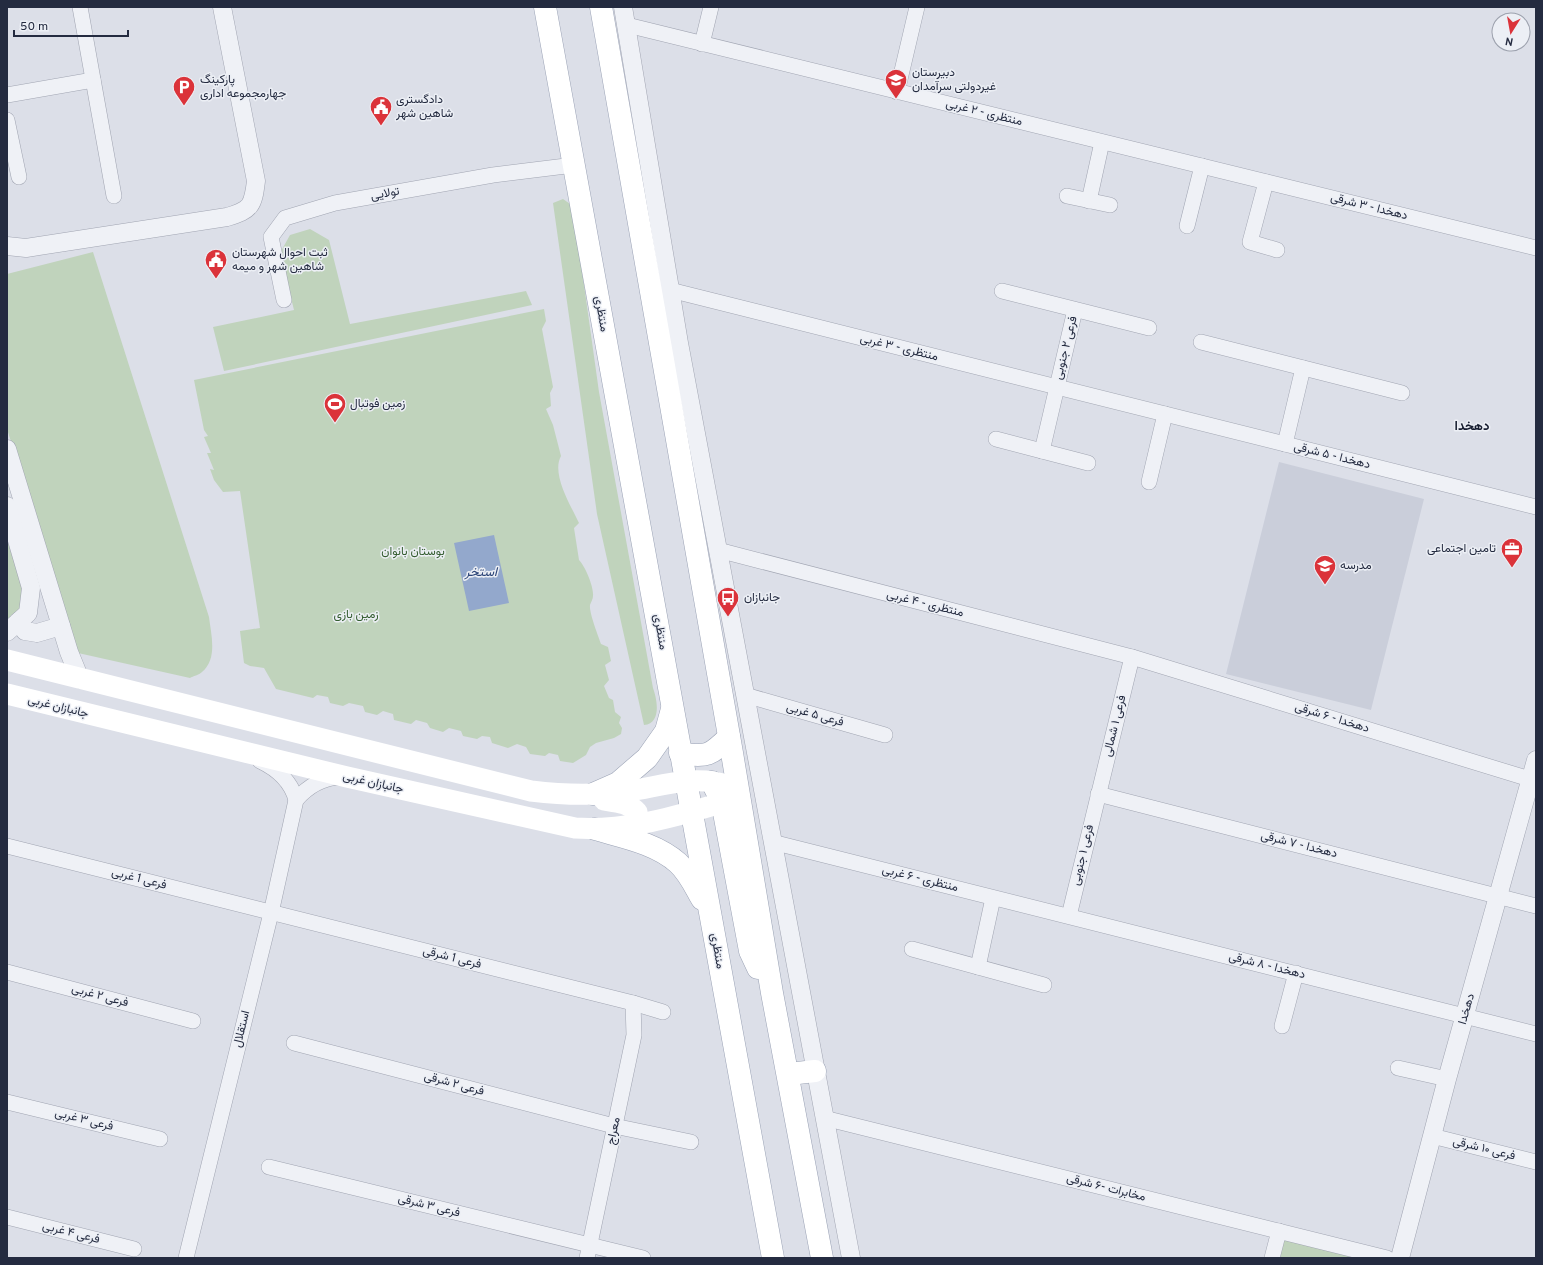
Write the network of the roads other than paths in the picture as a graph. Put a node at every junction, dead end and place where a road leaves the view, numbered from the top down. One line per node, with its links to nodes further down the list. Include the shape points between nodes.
1 (80, 7): 10 (street)
2 (222, 7): 25 (street, via 256,181 254,201 244,212 227,217)
3 (545, 7): 15 (main road, منتظری)
4 (601, 7): 58 (main road)
5 (623, 7): 8 (street)
6 (711, 7): 9 (street)
7 (916, 7): 11 (street)
8 (627, 25): 9 (street, منتظری - ۲ غربی); 29 (street)
9 (702, 44): 11 (street, منتظری - ۲ غربی)
10 (93, 80): 12 (street); 19 (street)
11 (897, 92): 14 (street, منتظری - ۲ غربی)
12 (7, 95)
13 (7, 120): 17 (street)
14 (1102, 142): 16 (street, منتظری - ۲ غربی); 21 (street)
15 (574, 165): 31 (street, تولایی, via 493,175 335,203 285,218 271,237); 56 (main road, منتظری)
16 (1202, 166): 18 (street, دهخدا - ۳ شرقی); 23 (street)
17 (19, 177)
18 (1266, 182): 26 (street, دهخدا - ۳ شرقی); 27 (street, via 1250,242)
19 (114, 196)
20 (1067, 196): 21 (street)
21 (1089, 201): 22 (street)
22 (1110, 206)
23 (1187, 226)
24 (7, 246): 25 (street)
25 (26, 248): 28 (street)
26 (1536, 248)
27 (1277, 250)
28 (7, 259)
29 (670, 290): 36 (street, منتظری - ۳ غربی); 48 (street)
30 (1002, 291): 32 (street)
31 (284, 300)
32 (1075, 310): 33 (street); 36 (street, فرعی ۲ جنوبی)
33 (1149, 328)
34 (1201, 342): 35 (street)
35 (1303, 368): 37 (street); 41 (street)
36 (1057, 387): 38 (street, منتظری - ۳ غربی); 43 (street, فرعی ۲ جنوبی)
37 (1402, 393)
38 (1128, 405): 39 (street, دهخدا - ۵ شرقی)
39 (1165, 414): 41 (street, دهخدا - ۵ شرقی); 45 (street)
40 (996, 439): 43 (street)
41 (1285, 444): 47 (street, دهخدا - ۵ شرقی)
42 (7, 449): 49 (street)
43 (1042, 451): 44 (street)
44 (1088, 463)
45 (1150, 482)
46 (7, 506): 50 (street, via 31,588 28,613)
47 (1536, 507)
48 (718, 550): 51 (street, منتظری - ۴ غربی); 55 (street)
49 (61, 626): 50 (street, via 37,633); 53 (street)
50 (13, 627)
51 (1132, 657): 63 (street, دهخدا - ۶ شرقی); 67 (street, فرعی ۱ شمالی)
52 (7, 660): 53 (main road)
53 (80, 679): 68 (main road, via 531,791)
54 (7, 694): 59 (main road, جانبازان غربی)
55 (745, 695): 57 (street, فرعی ۵ غربی); 73 (street)
56 (673, 706): 60 (main road, منتظری); 68 (main road, via 666,732 647,758 618,783)
57 (885, 735)
58 (729, 737): 60 (main road, via 714,752 695,756); 66 (main road)
59 (243, 752): 62 (main road, جانبازان غربی); 69 (street, via 278,771 294,790)
60 (680, 753): 64 (main road, منتظری)
61 (1536, 760): 63 (street, دهخدا)
62 (347, 777): 69 (street, via 328,778 317,782); 72 (main road, جانبازان غربی, via 575,828)
63 (1534, 780): 77 (street, دهخدا)
64 (686, 781): 65 (main road); 68 (main road, via 629,791); 70 (main road, منتظری)
65 (712, 782): 66 (main road)
66 (732, 794): 70 (main road, جانبازان غربی); 75 (main road); 88 (main road)
67 (1098, 794): 77 (street, دهخدا - ۷ شرقی); 82 (street, فرعی ۱ جنوبی)
68 (584, 795): 71 (main road, via 632,806 637,812 638,819)
69 (296, 800): 80 (street, استقلال)
70 (690, 812): 71 (main road, جانبازان غربی); 76 (main road, منتظری)
71 (632, 826): 72 (main road, جانبازان غربی)
72 (594, 829): 81 (main road, via 630,839 659,851 678,863 691,878)
73 (772, 842): 78 (street, منتظری - ۶ غربی); 97 (street)
74 (7, 846): 80 (street, فرعی 1 غربی)
75 (736, 876): 76 (main road, via 721,871 712,873); 88 (main road, via 750,951)
76 (704, 882): 81 (main road, منتظری)
77 (1499, 896): 79 (street, دهخدا - ۷ شرقی); 91 (street, دهخدا)
78 (993, 898): 82 (street, منتظری - ۶ غربی); 84 (street)
79 (1536, 906)
80 (271, 912): 89 (street, فرعی 1 شرقی); 113 (street, استقلال)
81 (710, 915): 115 (main road, منتظری)
82 (1069, 916): 86 (street, دهخدا - ۸ شرقی)
83 (912, 949): 84 (street)
84 (978, 967): 87 (street)
85 (7, 972): 92 (street, فرعی ۲ غربی)
86 (1296, 973): 91 (street, دهخدا - ۸ شرقی); 93 (street)
87 (1044, 985)
88 (772, 993): 98 (main road)
89 (634, 1003): 90 (street, فرعی 1 شرقی); 102 (street, معراج, via 634,1035)
90 (663, 1012)
91 (1465, 1017): 94 (street, دهخدا - ۸ شرقی); 99 (street, دهخدا)
92 (193, 1021)
93 (1282, 1026)
94 (1536, 1034)
95 (294, 1043): 102 (street, فرعی ۲ شرقی)
96 (1398, 1068): 99 (street)
97 (815, 1071): 98 (main road); 101 (street)
98 (789, 1074): 116 (main road)
99 (1447, 1079): 103 (street, دهخدا)
100 (7, 1102): 104 (street, فرعی ۳ غربی)
101 (824, 1118): 109 (street, مخابرات -۶ شرقی); 117 (street)
102 (614, 1126): 105 (street); 111 (street, معراج)
103 (1432, 1136): 106 (street, فرعی ۱۰ شرقی); 120 (street, دهخدا)
104 (160, 1139)
105 (691, 1142)
106 (1536, 1162)
107 (269, 1168): 111 (street, فرعی ۳ شرقی)
108 (7, 1217): 110 (street, فرعی ۴ غربی)
109 (1279, 1231): 112 (street, مخابرات -۶ شرقی); 118 (street)
110 (134, 1249)
111 (589, 1252): 114 (street)
112 (1366, 1255): 119 (street, مخابرات -۶ شرقی)
113 (186, 1258)
114 (643, 1258)
115 (773, 1258)
116 (822, 1258)
117 (851, 1258)
118 (1272, 1258)
119 (1387, 1258)
120 (1400, 1258)

